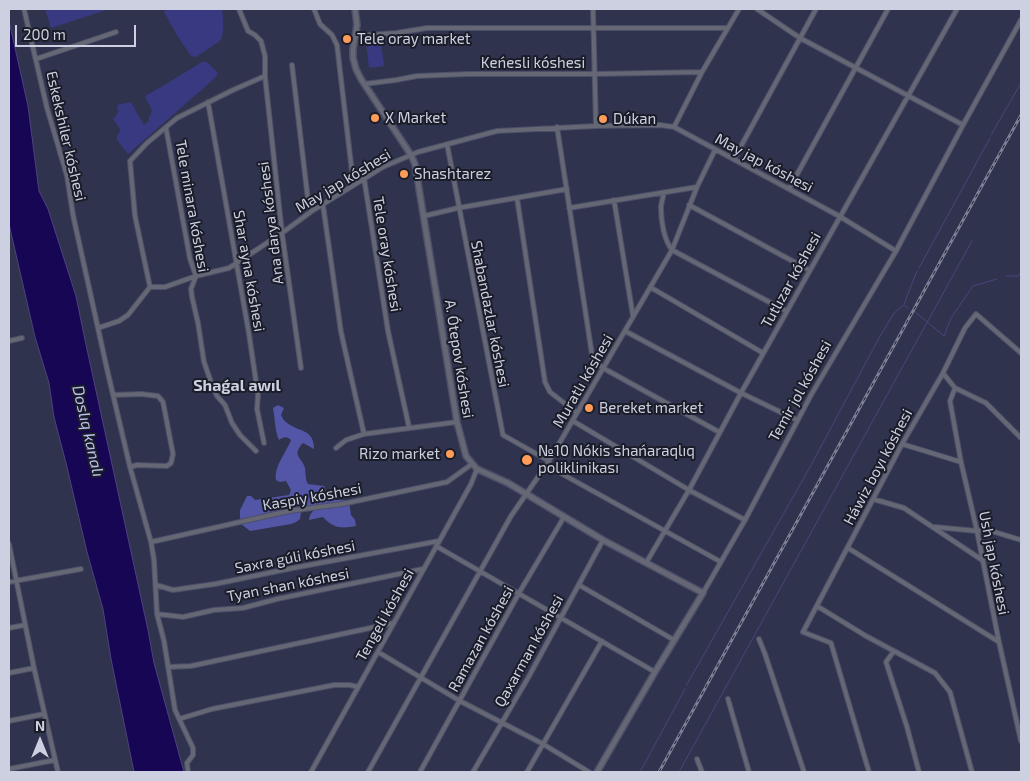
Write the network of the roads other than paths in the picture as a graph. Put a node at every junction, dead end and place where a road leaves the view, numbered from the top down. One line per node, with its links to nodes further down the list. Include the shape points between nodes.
1 (24, 9): 17 (street, Eskekshiler kóshesi)
2 (239, 9): 22 (street, Ana darya kóshesi, via 248,31 261,41)
3 (314, 9): 35 (street, Tele oray kóshesi, via 320,24 337,45 352,172 357,178)
4 (355, 9): 15 (street, A. Ótepov kóshesi)
5 (593, 9): 12 (street)
6 (739, 9): 13 (street)
7 (757, 9): 16 (street)
8 (816, 9): 16 (street)
9 (888, 9): 19 (street)
10 (957, 9): 24 (street, Tutlızar kóshesi)
11 (1021, 20): 26 (street, Temir jol kóshesi)
12 (593, 28): 13 (street); 15 (street, via 427,28); 21 (street)
13 (728, 28): 20 (street)
14 (116, 32): 17 (street)
15 (355, 36): 23 (street, A. Ótepov kóshesi, via 353,58)
16 (800, 38): 19 (street); 34 (street)
17 (36, 59): 59 (street, Eskekshiler kóshesi, via 67,176)
18 (292, 65): 46 (street)
19 (855, 67): 24 (street); 38 (street)
20 (702, 72): 21 (street, Keńesli kóshesi); 29 (street)
21 (594, 74): 23 (street, Keńesli kóshesi, via 418,76); 27 (street)
22 (265, 76): 25 (street); 49 (street, Ana darya kóshesi)
23 (364, 84): 33 (street, A. Ótepov kóshesi)
24 (908, 95): 26 (street); 48 (street, Tutlızar kóshesi)
25 (208, 102): 30 (street, via 177,118); 52 (street, Shar ayna kóshesi)
26 (963, 125): 51 (street, Temir jol kóshesi)
27 (596, 126): 28 (street, May jap kóshesi); 29 (street, May jap kóshesi)
28 (557, 127): 31 (street, May jap kóshesi, via 497,131); 37 (street)
29 (674, 127): 32 (street, May jap kóshesi)
30 (166, 128): 54 (street, Tele minara kóshesi, via 190,259); 55 (street, via 130,161 135,216)
31 (447, 144): 33 (street, May jap kóshesi); 44 (street, Shabandazlar kóshesi)
32 (715, 150): 34 (street, May jap kóshesi); 36 (street, Muratlı kóshesi)
33 (411, 155): 35 (street, May jap kóshesi); 47 (street, A. Ótepov kóshesi)
34 (734, 160): 38 (street, May jap kóshesi)
35 (364, 178): 42 (street, May jap kóshesi); 75 (street, Tele oray kóshesi, via 388,331)
36 (697, 187): 39 (street); 43 (street, Muratlı kóshesi)
37 (567, 189): 40 (street); 45 (street)
38 (789, 189): 48 (street, May jap kóshesi)
39 (664, 193): 41 (street); 50 (street, via 661,208 664,238)
40 (517, 198): 44 (street); 71 (street, via 545,382 550,392)
41 (614, 200): 45 (street); 58 (street)
42 (323, 205): 46 (street, May jap kóshesi); 77 (street, via 341,332)
43 (689, 205): 50 (street, Muratlı kóshesi); 53 (street)
44 (458, 208): 47 (street); 84 (street, Shabandazlar kóshesi, via 503,434)
45 (569, 208): 66 (street, via 592,361)
46 (312, 211): 49 (street, May jap kóshesi)
47 (424, 216): 74 (street, A. Ótepov kóshesi)
48 (839, 216): 51 (street, May jap kóshesi); 53 (street, Tutlızar kóshesi)
49 (282, 234): 52 (street, May jap kóshesi); 65 (street, Ana darya kóshesi)
50 (672, 250): 56 (street, Muratlı kóshesi); 57 (street)
51 (896, 251): 72 (street, Temir jol kóshesi)
52 (237, 262): 54 (street, May jap kóshesi, via 229,268); 79 (street, Shar ayna kóshesi)
53 (809, 270): 57 (street, Tutlızar kóshesi)
54 (196, 276): 55 (street, May jap kóshesi); 82 (street, Tele minara kóshesi, via 191,289 204,362 216,396 226,405 232,423)
55 (150, 287): 59 (street, via 128,314 119,321)
56 (650, 287): 58 (street, Muratlı kóshesi); 63 (street)
57 (786, 311): 63 (street, Tutlızar kóshesi)
58 (633, 316): 60 (street, Muratlı kóshesi)
59 (98, 328): 70 (street, Eskekshiler kóshesi)
60 (625, 331): 66 (street, Muratlı kóshesi); 69 (street)
61 (22, 338): 62 (street)
62 (9, 341)
63 (763, 353): 69 (street, Tutlızar kóshesi)
64 (1021, 353): 67 (street, Háwiz boyı kóshesi, via 976,314 965,328)
65 (301, 368)
66 (603, 368): 71 (street, Muratlı kóshesi); 76 (street)
67 (943, 374): 68 (street); 80 (street, Háwiz boyı kóshesi)
68 (955, 388): 78 (street, via 986,403); 83 (street, Ush jap kóshesi, via 950,401)
69 (741, 393): 72 (street); 76 (street, Tutlızar kóshesi)
70 (113, 395): 86 (street, Eskekshiler kóshesi); 86 (street, via 158,396 163,402 173,454 171,463 167,466)
71 (577, 413): 73 (street, Muratlı kóshesi)
72 (797, 420): 92 (street, Temir jol kóshesi)
73 (572, 421): 84 (street, Muratlı kóshesi); 88 (street)
74 (457, 422): 75 (street); 85 (street, A. Ótepov kóshesi, via 466,456)
75 (409, 427): 77 (street)
76 (719, 432): 88 (street, Tutlızar kóshesi)
77 (364, 434): 81 (street, via 346,440)
78 (1021, 438)
79 (264, 443)
80 (902, 444): 83 (street); 90 (street, Háwiz boyı kóshesi)
81 (336, 448)
82 (256, 451)
83 (961, 462): 94 (street, Ush jap kóshesi)
84 (548, 463): 89 (street, Muratlı kóshesi); 95 (street, Shabandazlar kóshesi)
85 (472, 464): 87 (street, A. Ótepov kóshesi); 99 (street, Kaspiy kóshesi, via 447,482 342,504 289,511)
86 (130, 467): 99 (street, Eskekshiler kóshesi)
87 (477, 469): 89 (street, A. Ótepov kóshesi); 98 (street, Tengeli kóshesi)
88 (690, 490): 92 (street); 95 (street, Tutlızar kóshesi)
89 (526, 493): 91 (street, A. Ótepov kóshesi); 108 (street, Muratlı kóshesi)
90 (873, 499): 93 (street, via 904,508); 102 (street, Háwiz boyı kóshesi)
91 (564, 517): 96 (street, A. Ótepov kóshesi); 113 (street, Ramazan kóshesi)
92 (745, 520): 104 (street, Temir jol kóshesi)
93 (932, 527): 94 (street); 103 (street)
94 (977, 531): 97 (street, via 988,530); 103 (street, Ush jap kóshesi)
95 (665, 532): 104 (street, Shabandazlar kóshesi); 105 (street, Tutlızar kóshesi)
96 (603, 540): 105 (street, A. Ótepov kóshesi); 112 (street, Qaxarman kóshesi)
97 (1021, 540)
98 (439, 541): 101 (street, Tengeli kóshesi); 111 (street, Saxra gúli kóshesi, via 215,584 173,590)
99 (151, 542): 111 (street, Eskekshiler kóshesi)
100 (9, 544): 109 (street)
101 (436, 546): 107 (street, Tengeli kóshesi); 108 (street)
102 (848, 548): 115 (street, Háwiz boyı kóshesi); 124 (street)
103 (982, 560): 124 (street, Ush jap kóshesi)
104 (721, 562): 114 (street, Temir jol kóshesi)
105 (646, 563): 114 (street, A. Ótepov kóshesi)
106 (81, 569): 109 (street)
107 (423, 569): 116 (street, Tyan shan kóshesi, via 243,608 183,617); 118 (street, Tengeli kóshesi)
108 (480, 571): 113 (street); 131 (street, Muratlı kóshesi)
109 (16, 581): 110 (street); 119 (street)
110 (9, 582)
111 (156, 585): 116 (street, Eskekshiler kóshesi)
112 (579, 585): 117 (street, Qaxarman kóshesi); 122 (street)
113 (519, 593): 117 (street); 134 (street, Ramazan kóshesi)
114 (703, 593): 122 (street, Temir jol kóshesi)
115 (817, 606): 125 (street); 156 (street, Háwiz boyı kóshesi, via 803,632 831,643)
116 (157, 614): 127 (street, Eskekshiler kóshesi)
117 (560, 617): 123 (street); 138 (street, Qaxarman kóshesi)
118 (394, 623): 126 (street, Tengeli kóshesi); 127 (street, via 191,666)
119 (25, 625): 120 (street); 128 (street)
120 (9, 628)
121 (759, 639): 155 (street)
122 (674, 640): 129 (street, Temir jol kóshesi)
123 (602, 641): 129 (street); 140 (street)
124 (999, 642): 139 (street, Ush jap kóshesi)
125 (894, 651): 157 (street, via 886,662); 158 (street, via 935,673 950,692)
126 (378, 652): 131 (street); 132 (street, Tengeli kóshesi)
127 (168, 667): 136 (street, Eskekshiler kóshesi, via 175,710)
128 (34, 668): 130 (street); 135 (street)
129 (654, 672): 152 (street, Temir jol kóshesi)
130 (9, 673)
131 (420, 677): 134 (street); 147 (street, Muratlı kóshesi)
132 (358, 687): 136 (street, via 334,685); 146 (street, Tengeli kóshesi)
133 (728, 699): 154 (street)
134 (460, 701): 138 (street); 148 (street, Ramazan kóshesi)
135 (44, 714): 137 (street); 142 (street)
136 (180, 718): 145 (street, Eskekshiler kóshesi, via 193,748 193,755 187,763)
137 (9, 721)
138 (502, 722): 140 (street); 149 (street, Qaxarman kóshesi)
139 (1021, 741)
140 (543, 744): 150 (street); 151 (street)
141 (697, 758): 153 (street)
142 (55, 760): 143 (street); 144 (street)
143 (9, 769)
144 (58, 772)
145 (188, 772)
146 (311, 772)
147 (368, 772)
148 (420, 772)
149 (473, 772)
150 (527, 772)
151 (589, 772)
152 (597, 772)
153 (702, 772)
154 (749, 772)
155 (804, 772)
156 (869, 772)
157 (919, 772)
158 (972, 772)

